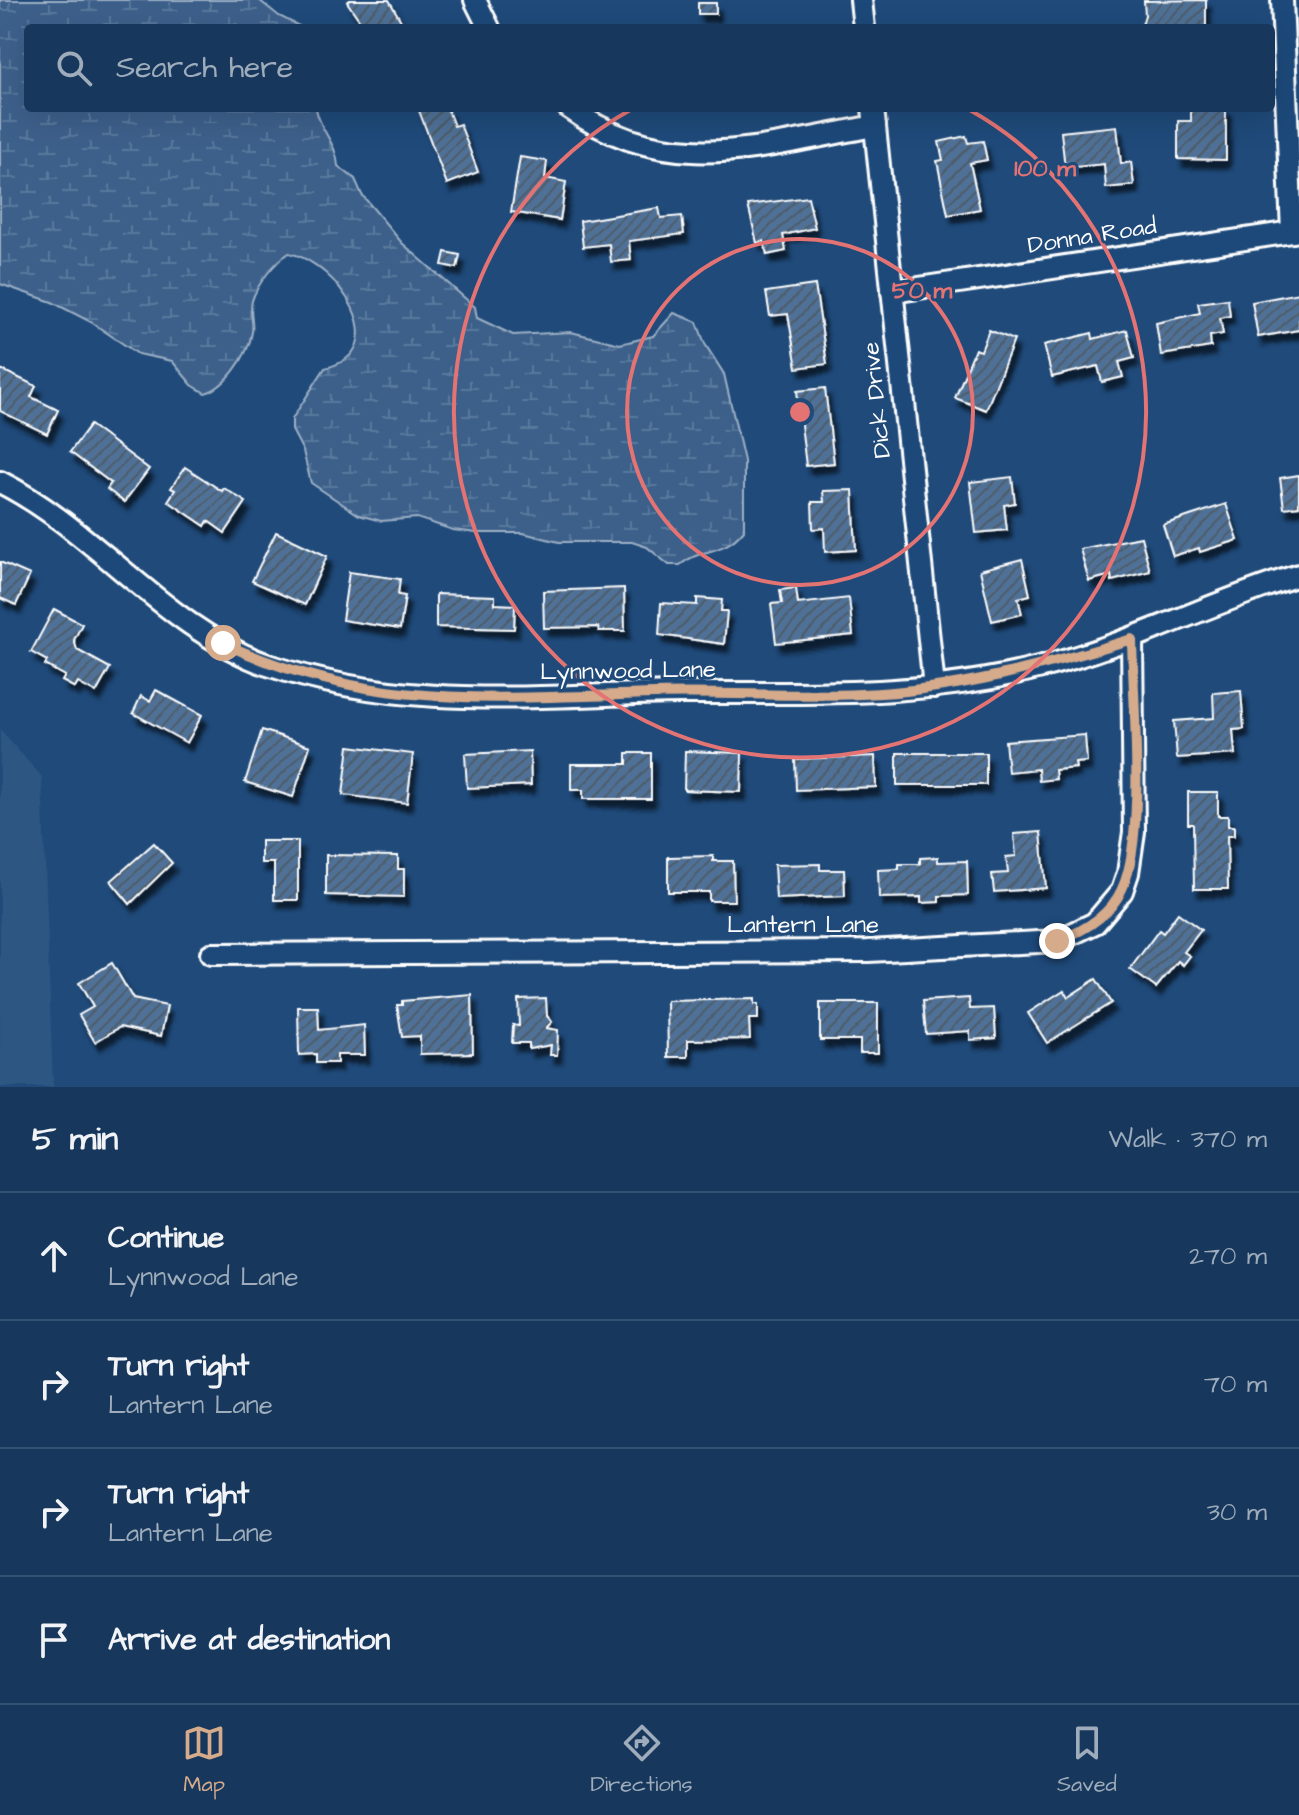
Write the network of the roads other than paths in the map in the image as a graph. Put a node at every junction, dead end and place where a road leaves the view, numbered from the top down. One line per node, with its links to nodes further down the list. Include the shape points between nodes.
1 (475, 0): 4 (street)
2 (861, 0): 5 (street)
3 (1282, 0): 8 (street)
4 (487, 24)
5 (864, 24)
6 (576, 112): 7 (street, via 609,132 677,152 736,150)
7 (874, 117): 9 (street, Dick Drive)
8 (1295, 232): 9 (street, Donna Road)
9 (892, 292): 13 (street, Dick Drive)
10 (0, 482): 13 (street, Lynnwood Lane, via 223,643 268,664 352,685 402,695 489,700 669,693 864,694)
11 (1299, 575): 12 (street, Lynnwood Lane)
12 (1132, 639): 13 (street, Lynnwood Lane, via 1038,668); 14 (street, Lantern Lane, via 1133,854 1122,891 1110,908 1066,938 1038,944 868,951)
13 (934, 687)
14 (211, 954)

